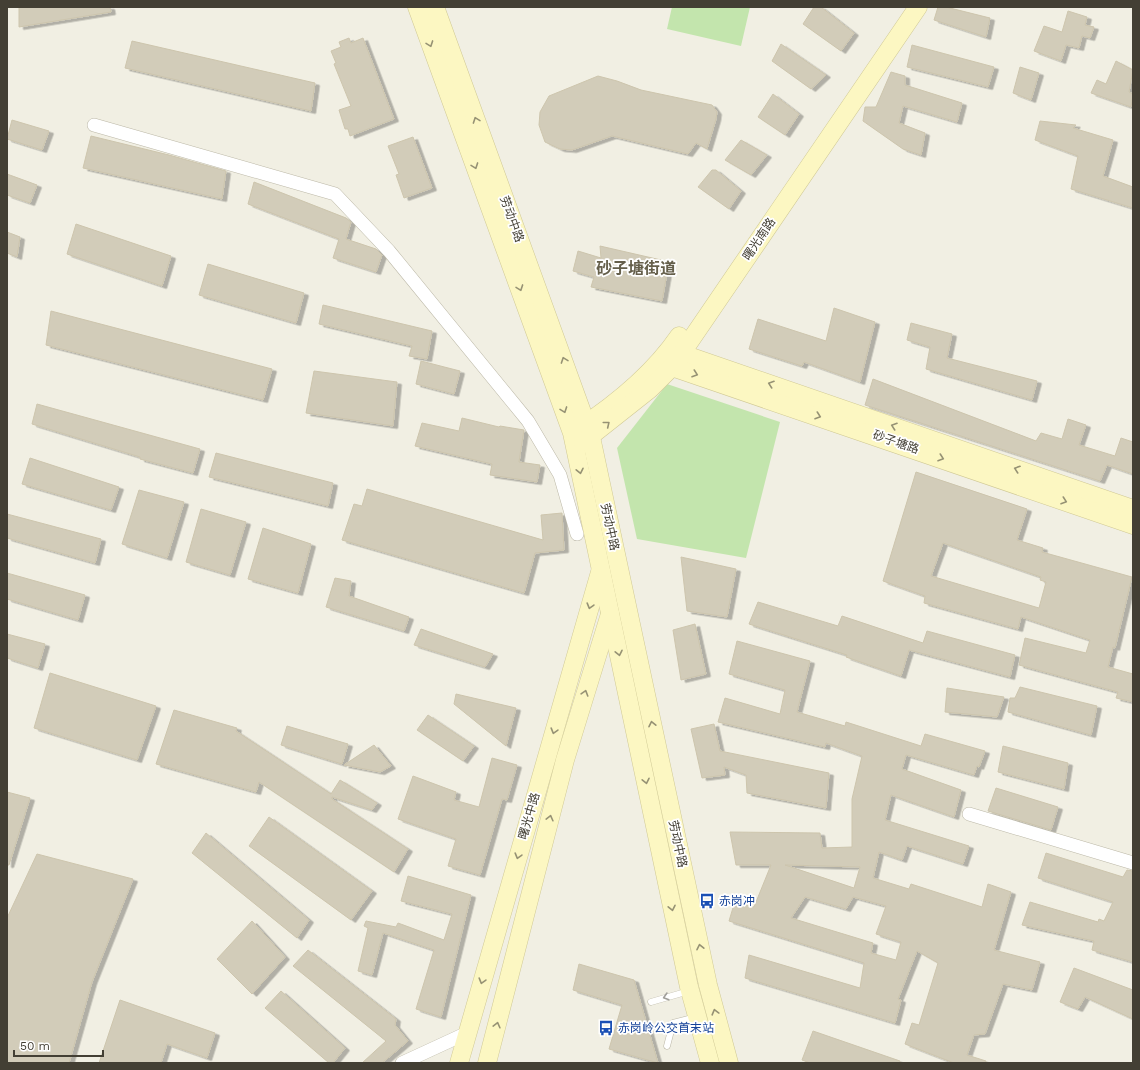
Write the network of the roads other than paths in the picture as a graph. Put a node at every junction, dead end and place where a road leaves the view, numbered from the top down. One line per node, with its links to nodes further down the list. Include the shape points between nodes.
1 (417, 7): 7 (main road, 劳动中路, one-way to 7)
2 (435, 7): 7 (main road, 劳动中路, one-way to 2)
3 (905, 7): 6 (main road, 曙光南路)
4 (918, 7): 6 (main road, 曙光南路)
5 (94, 125): 10 (street, via 335,194 389,251 528,421 560,475)
6 (670, 358): 7 (main road, 曙光南路, via 650,389); 8 (main road, 砂子塘路, one-way to 6); 9 (main road, 砂子塘路, one-way to 9)
7 (581, 435): 11 (main road, 劳动中路, one-way to 11); 12 (main road, 劳动中路)
8 (1133, 509)
9 (1133, 525)
10 (577, 534)
11 (601, 569): 13 (main road, 劳动中路); 19 (main road, 曙光中路, one-way to 19)
12 (622, 579): 13 (main road, 曙光中路); 16 (main road, 劳动中路, one-way to 12)
13 (610, 612): 16 (main road, 劳动中路, one-way to 16); 23 (main road, 曙光中路, one-way to 13, via 565,760)
14 (969, 814): 15 (street)
15 (1133, 863)
16 (699, 988): 17 (lane, one-way to 17); 18 (main road, 劳动中路); 25 (main road, 劳动中路, one-way to 16)
17 (651, 1002)
18 (697, 1017): 20 (lane, via 673,1023); 24 (main road, 劳动中路)
19 (467, 1033): 21 (street); 22 (main road, 曙光中路)
20 (667, 1046)
21 (402, 1063)
22 (459, 1063)
23 (487, 1063)
24 (710, 1063)
25 (729, 1063)

